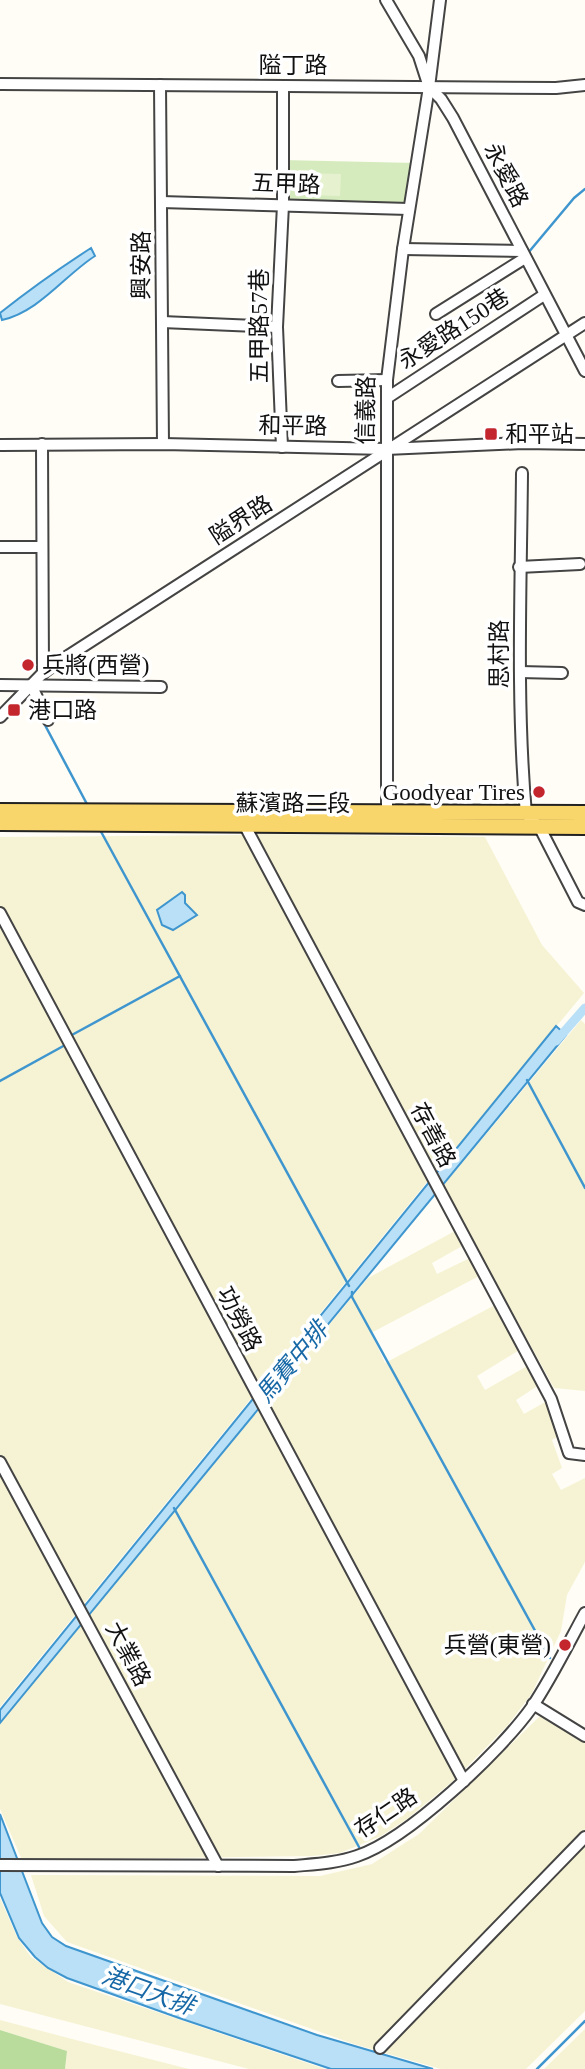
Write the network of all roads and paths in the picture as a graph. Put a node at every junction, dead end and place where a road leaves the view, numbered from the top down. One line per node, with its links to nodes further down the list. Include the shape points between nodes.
1 (386, 0): 7 (street, 永愛路, via 419,56)
2 (440, 0): 7 (street, 信義路)
3 (0, 85): 4 (street, 隘丁路)
4 (160, 85): 6 (street, 隘丁路); 8 (street, 興安路)
5 (585, 85): 7 (street, 隘丁路)
6 (282, 86): 7 (street, 隘丁路); 9 (street, 五甲路57巷)
7 (429, 86): 10 (street, 信義路); 12 (street, 永愛路, via 453,118)
8 (161, 202): 9 (street, 五甲路); 15 (street, 興安路)
9 (283, 205): 10 (street, 五甲路); 17 (street, 五甲路57巷)
10 (409, 209): 11 (street, 信義路)
11 (403, 249): 12 (street); 20 (street, 信義路)
12 (524, 255): 13 (street, 永愛路); 14 (street)
13 (544, 295): 18 (street, 永愛路); 22 (street, 永愛路150巷)
14 (436, 314)
15 (162, 322): 17 (street); 24 (street, 興安路)
16 (585, 323): 18 (street, 隘界路)
17 (278, 327): 27 (street, 五甲路57巷)
18 (566, 335): 19 (street, 永愛路); 28 (street, 隘界路)
19 (585, 371)
20 (387, 380): 21 (street); 22 (street, 信義路)
21 (338, 381)
22 (387, 397): 28 (street, 信義路)
23 (42, 444): 24 (street, 和平路); 26 (street, 和平路); 31 (street)
24 (163, 444): 27 (street, 和平路)
25 (585, 444): 28 (street, 和平路)
26 (0, 445)
27 (282, 447): 28 (street, 和平路)
28 (386, 449): 35 (street, 隘界路); 45 (street, 信義路)
29 (522, 473): 33 (street, 思村路)
30 (0, 547): 31 (street)
31 (42, 547): 35 (street)
32 (580, 564): 33 (street)
33 (519, 567): 34 (street, 思村路)
34 (520, 672): 36 (street); 44 (street, 思村路)
35 (43, 673): 38 (street, 隘界路)
36 (562, 673)
37 (0, 685): 38 (street)
38 (31, 685): 39 (street); 40 (street); 41 (street)
39 (161, 687)
40 (0, 718)
41 (48, 720)
42 (0, 811): 45 (main road, 蘇濱路二段)
43 (585, 813): 44 (main road, 蘇濱路二段)
44 (526, 814): 45 (main road, 蘇濱路二段); 49 (street)
45 (387, 819): 47 (main road, 蘇濱路二段); 49 (main road, 蘇濱路二段)
46 (0, 823): 47 (main road, 蘇濱路二段)
47 (246, 825): 52 (street, 存善路, via 551,1399 569,1453)
48 (585, 827): 49 (main road, 蘇濱路二段)
49 (540, 828): 50 (street, via 578,902)
50 (585, 905)
51 (0, 913): 57 (street, 功勞路)
52 (585, 1455)
53 (0, 1462): 60 (street, 大業路)
54 (585, 1613): 55 (street, 存仁路)
55 (533, 1704): 56 (street); 57 (street, 存仁路)
56 (585, 1736)
57 (464, 1781): 60 (street, 存仁路, via 414,1822 359,1856 324,1864)
58 (585, 1837): 61 (street)
59 (0, 1865): 60 (street, 存仁路)
60 (218, 1866)
61 (380, 2048)

